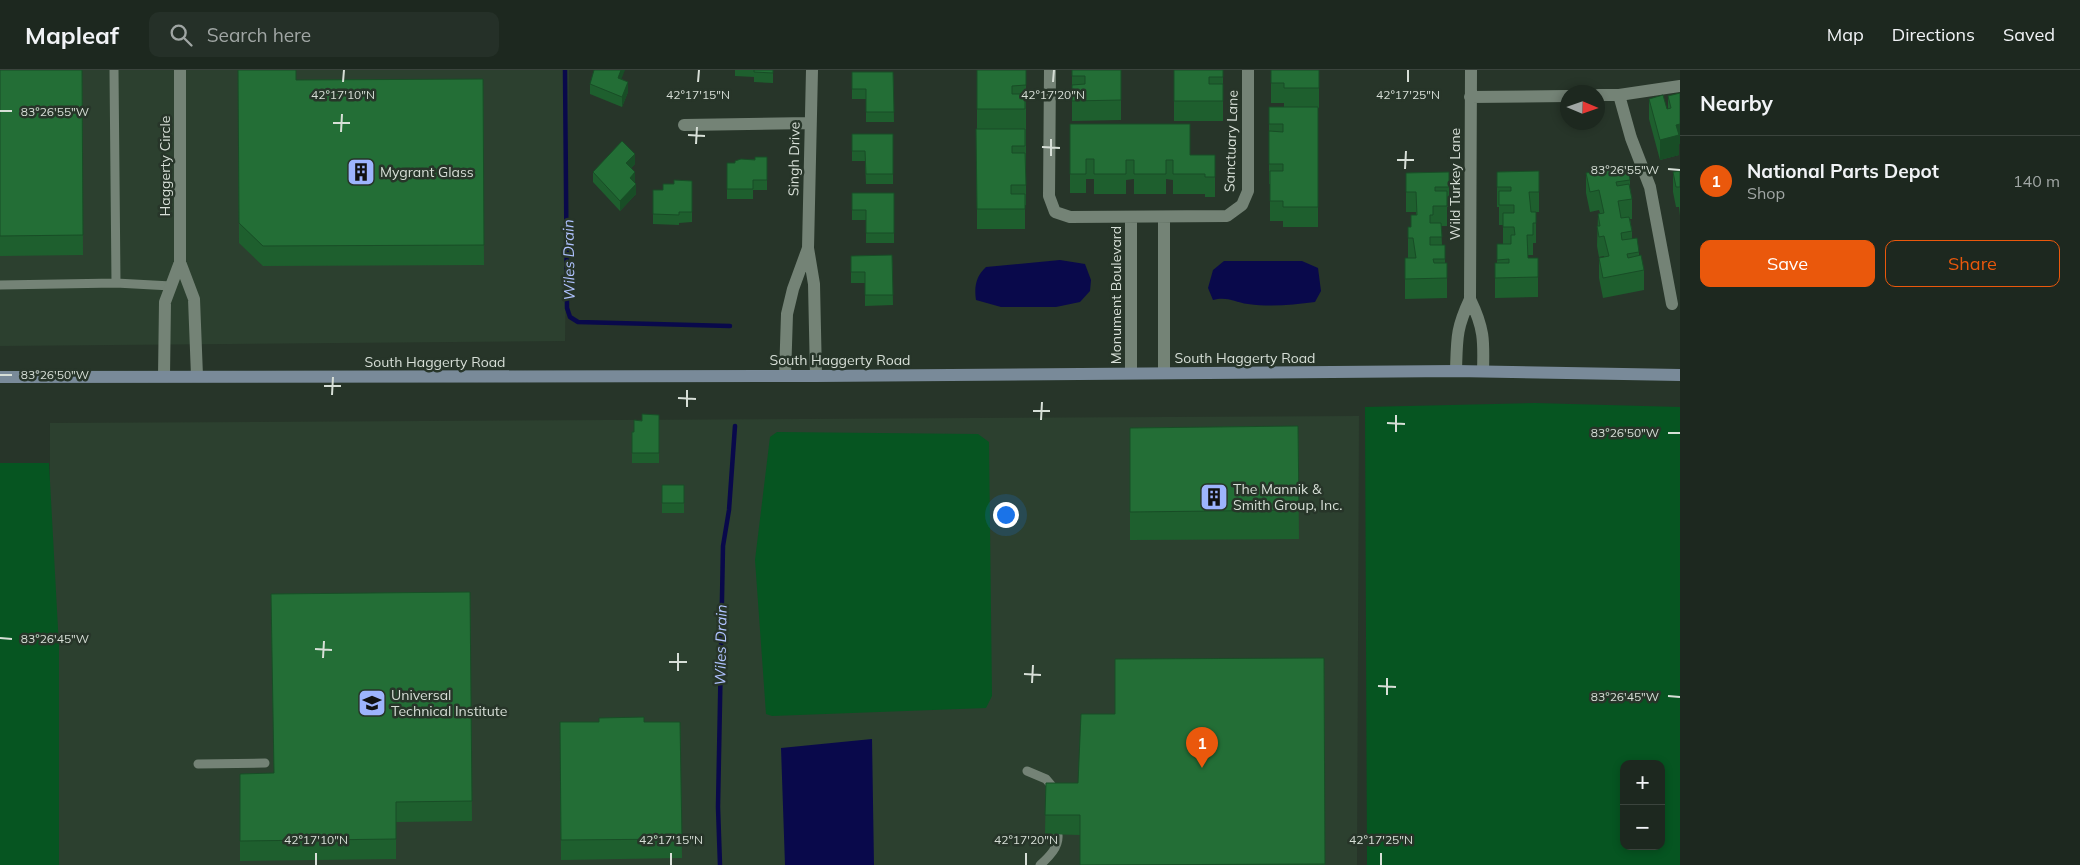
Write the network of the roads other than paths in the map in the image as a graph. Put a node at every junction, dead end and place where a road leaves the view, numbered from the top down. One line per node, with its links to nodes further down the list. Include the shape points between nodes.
1 (114, 70): 18 (lane)
2 (180, 70): 17 (street, Haggerty Circle)
3 (812, 70): 12 (street, Singh Drive)
4 (1050, 70): 14 (street, Sanctuary Lane, via 1049,196 1055,212 1070,217)
5 (1248, 70): 15 (street, Sanctuary Lane, via 1248,191 1242,205 1227,216)
6 (1471, 70): 11 (street, Wild Turkey Lane)
7 (1680, 86): 9 (street)
8 (1605, 95): 9 (street)
9 (1619, 95): 22 (street, via 1628,131 1650,187)
10 (1560, 96): 11 (street)
11 (1470, 97): 21 (street, Wild Turkey Lane)
12 (810, 123): 13 (street); 16 (street, Singh Drive)
13 (684, 125)
14 (1131, 217): 15 (street, Sanctuary Lane); 26 (street, Monument Boulevard)
15 (1164, 217): 25 (street)
16 (808, 248): 29 (street, Singh Drive, via 787,314); 30 (street, Singh Drive, via 814,284)
17 (180, 262): 20 (street, Haggerty Circle); 28 (street, Haggerty Circle, via 194,299)
18 (116, 283): 19 (lane); 20 (lane)
19 (0, 285)
20 (171, 286): 27 (street, Haggerty Circle, via 166,302)
21 (1470, 299): 23 (street, Wild Turkey Lane, via 1456,335); 24 (street, Wild Turkey Lane, via 1484,335)
22 (1672, 304)
23 (1456, 371): 24 (main road, South Haggerty Road); 25 (main road, South Haggerty Road)
24 (1483, 371): 31 (main road, South Haggerty Road)
25 (1164, 373): 26 (main road, South Haggerty Road)
26 (1131, 374): 30 (main road, South Haggerty Road)
27 (164, 376): 28 (main road, South Haggerty Road); 32 (main road, South Haggerty Road)
28 (197, 376): 29 (main road, South Haggerty Road)
29 (785, 376): 30 (main road, South Haggerty Road)
30 (816, 376)
31 (1680, 376)
32 (0, 377)
33 (265, 763): 34 (lane)
34 (198, 764)
35 (1027, 771): 36 (lane, via 1046,778 1058,794)
36 (1058, 802)
37 (1058, 835): 38 (lane, via 1058,842 1048,859)
38 (1040, 865)

